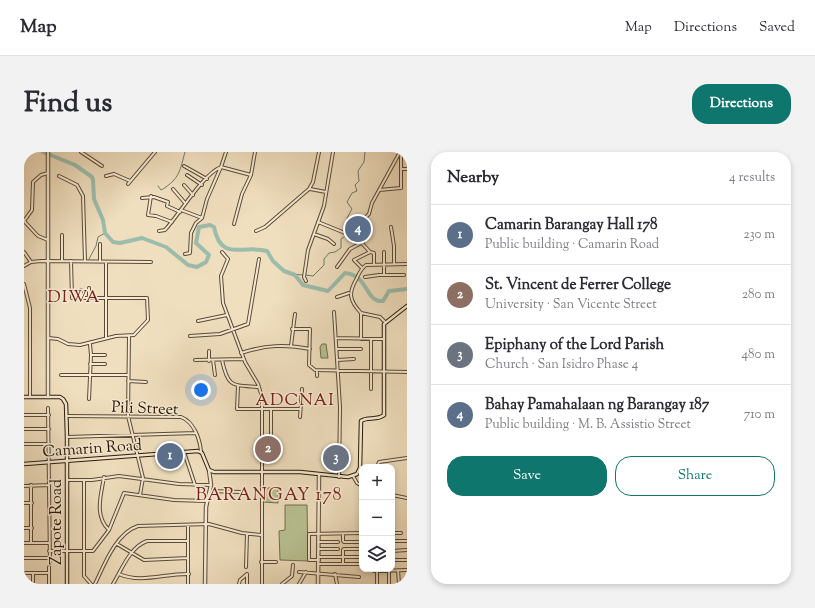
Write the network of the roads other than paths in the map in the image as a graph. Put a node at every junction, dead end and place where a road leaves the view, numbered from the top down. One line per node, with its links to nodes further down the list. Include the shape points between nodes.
1 (48, 152): 14 (main road)
2 (81, 152): 9 (street)
3 (155, 152): 17 (street, via 129,182 114,174)
4 (226, 152): 11 (street)
5 (255, 152): 18 (street)
6 (318, 152): 23 (street, via 313,182)
7 (333, 152): 25 (street)
8 (401, 152): 12 (street); 24 (street)
9 (102, 166)
10 (184, 166): 19 (street)
11 (221, 167): 18 (street); 19 (street); 31 (street)
12 (402, 168): 13 (street); 24 (street, via 401,188)
13 (407, 169)
14 (48, 172): 32 (street, via 33,182 32,210); 42 (main road)
15 (187, 175): 20 (street)
16 (59, 176): 55 (street, via 77,184 83,196)
17 (106, 176)
18 (251, 176): 35 (street, via 242,194)
19 (207, 178): 20 (street)
20 (202, 185): 26 (street)
21 (184, 186): 26 (street)
22 (173, 189): 29 (street)
23 (309, 189): 25 (street); 37 (street, via 264,227)
24 (379, 190): 38 (street, via 368,216)
25 (326, 192): 34 (street)
26 (193, 195): 29 (street)
27 (151, 196): 28 (street); 30 (street, via 168,202 167,206); 33 (street, via 148,215)
28 (142, 198)
29 (185, 203): 30 (street)
30 (180, 211): 31 (street); 33 (street)
31 (202, 218): 50 (street, via 191,233 190,254)
32 (24, 221): 42 (street, via 38,236)
33 (172, 222): 39 (street, via 165,230)
34 (318, 222): 38 (street, via 345,234); 40 (street)
35 (234, 224)
36 (391, 227): 62 (street)
37 (256, 230)
38 (350, 230): 43 (street)
39 (159, 231)
40 (314, 234): 45 (street); 70 (street, via 306,259)
41 (62, 235): 53 (street)
42 (48, 240): 52 (main road)
43 (363, 242): 48 (street); 65 (street, via 350,249)
44 (100, 244): 57 (street)
45 (334, 244)
46 (24, 252): 56 (street)
47 (222, 252): 83 (street, via 228,259 220,278)
48 (370, 252): 60 (street, via 374,253); 66 (street, via 354,260)
49 (384, 252): 61 (street)
50 (185, 254)
51 (259, 260): 87 (street, via 248,323)
52 (48, 261): 53 (street); 56 (street); 90 (main road)
53 (62, 261): 54 (street)
54 (71, 261): 55 (street); 76 (street, via 72,298)
55 (85, 261): 57 (street)
56 (31, 262): 64 (street)
57 (100, 262): 58 (street)
58 (106, 262): 59 (street); 78 (street)
59 (151, 262)
60 (374, 264): 61 (street); 66 (street)
61 (384, 264): 62 (street); 67 (street)
62 (394, 264): 63 (street)
63 (407, 264)
64 (24, 266)
65 (337, 267)
66 (362, 268): 74 (street)
67 (384, 275): 68 (street); 69 (street)
68 (404, 275)
69 (365, 278)
70 (306, 281)
71 (24, 284): 131 (street, via 30,308)
72 (89, 288): 77 (street)
73 (81, 290): 76 (street)
74 (350, 292): 75 (street); 81 (street)
75 (337, 297)
76 (82, 298): 77 (street)
77 (89, 298): 78 (street)
78 (106, 298): 88 (street, via 148,298 148,321); 92 (street)
79 (406, 308): 85 (main road)
80 (334, 312): 91 (street)
81 (361, 313): 85 (street, via 380,316); 93 (street)
82 (295, 314): 86 (street)
83 (227, 315): 84 (street); 87 (street)
84 (198, 321)
85 (386, 322): 95 (main road)
86 (292, 329): 97 (street); 98 (street, via 310,328)
87 (233, 330): 89 (street, via 216,335); 102 (street)
88 (129, 336): 92 (street); 121 (street)
89 (190, 336)
90 (48, 338): 96 (street, via 72,345); 132 (main road)
91 (336, 338): 93 (street); 99 (street)
92 (106, 339): 96 (street)
93 (361, 339): 94 (street)
94 (371, 339): 95 (street); 116 (street)
95 (384, 339): 117 (main road)
96 (90, 344): 103 (street)
97 (291, 346): 98 (street); 102 (street, via 264,346)
98 (310, 349): 114 (street, via 309,365)
99 (337, 349): 100 (street); 109 (street)
100 (361, 349)
101 (209, 351): 111 (street)
102 (242, 353): 105 (street)
103 (91, 355): 104 (street); 112 (street)
104 (105, 355)
105 (244, 359): 108 (street); 127 (street)
106 (195, 360): 111 (street)
107 (213, 360): 108 (street); 111 (street); 122 (street)
108 (222, 360): 126 (street, via 227,379)
109 (338, 360): 110 (street); 115 (street)
110 (354, 360)
111 (209, 361)
112 (90, 364): 113 (street); 120 (street)
113 (105, 364)
114 (318, 371): 115 (street); 123 (street)
115 (338, 371): 116 (street); 166 (street)
116 (371, 371): 117 (street); 129 (street)
117 (384, 372): 118 (street); 158 (main road, via 384,415 361,421)
118 (407, 372)
119 (61, 375): 120 (street)
120 (90, 375): 121 (street); 133 (street)
121 (129, 375): 124 (street)
122 (215, 376)
123 (317, 376)
124 (128, 381): 125 (street); 141 (street)
125 (146, 382)
126 (238, 386): 127 (street); 135 (street, via 237,409)
127 (259, 387): 135 (street)
128 (302, 389): 137 (street)
129 (371, 389)
130 (24, 397): 131 (main road)
131 (30, 397): 132 (main road)
132 (48, 397): 140 (main road, Zapote Road, via 63,399)
133 (89, 399)
134 (48, 408): 139 (street)
135 (262, 409): 136 (street); 161 (street)
136 (271, 409): 137 (street); 148 (street)
137 (300, 409): 142 (street)
138 (24, 415): 139 (street)
139 (49, 415): 144 (street)
140 (67, 416): 141 (street, Pili Street); 147 (main road, Zapote Road)
141 (128, 416): 145 (street, Pili Street, via 181,417 190,422); 146 (street)
142 (300, 417)
143 (24, 429): 144 (street)
144 (49, 429): 150 (street)
145 (196, 433): 146 (street); 152 (street, Pili Street)
146 (132, 436): 147 (street); 153 (street)
147 (67, 437): 155 (main road, Zapote Road)
148 (271, 438)
149 (24, 444): 150 (street)
150 (49, 444): 156 (street)
151 (184, 452): 152 (main road, Camarin Road); 153 (main road, Camarin Road); 173 (street)
152 (201, 452): 160 (main road)
153 (139, 455): 155 (main road, Camarin Road); 167 (street)
154 (406, 458): 159 (street)
155 (67, 460): 156 (main road, Camarin Road); 168 (main road, Zapote Road)
156 (50, 462): 157 (main road, Camarin Road); 172 (street)
157 (24, 464)
158 (360, 464)
159 (378, 464)
160 (209, 470): 161 (main road); 174 (main road)
161 (261, 471): 163 (main road); 195 (street)
162 (359, 473): 164 (main road)
163 (319, 475): 166 (main road); 192 (main road)
164 (353, 476): 166 (main road); 170 (street)
165 (104, 477): 167 (street, via 116,475); 169 (street); 188 (street, via 100,512 102,522)
166 (339, 477)
167 (143, 478): 173 (street); 178 (street)
168 (67, 480): 169 (street); 211 (main road, Zapote Road)
169 (84, 480): 212 (street)
170 (359, 484)
171 (31, 485): 172 (street); 175 (street); 183 (street)
172 (50, 485): 204 (street)
173 (195, 485): 174 (street)
174 (211, 485): 176 (main road)
175 (24, 486)
176 (210, 490): 177 (street); 181 (main road)
177 (241, 492)
178 (140, 495): 181 (street); 188 (street, via 122,495)
179 (395, 496): 180 (street)
180 (407, 498)
181 (207, 501): 184 (main road)
182 (24, 503): 183 (street)
183 (32, 503): 187 (street)
184 (206, 524): 185 (street); 191 (street); 252 (main road)
185 (188, 525): 196 (street); 205 (street, via 138,526 127,532)
186 (24, 528): 187 (street)
187 (32, 528): 203 (street)
188 (109, 530): 212 (street, via 93,551)
189 (395, 533): 190 (street)
190 (401, 533)
191 (247, 534): 195 (street); 229 (street)
192 (319, 534): 193 (street); 199 (main road); 220 (street, via 309,534 309,560)
193 (343, 534): 194 (street); 201 (street, via 344,542)
194 (359, 534)
195 (261, 535): 223 (street)
196 (188, 541): 214 (street, via 148,541 136,546); 219 (street)
197 (395, 541): 198 (street)
198 (407, 541)
199 (319, 542): 200 (street); 206 (main road)
200 (338, 542)
201 (359, 542)
202 (24, 543): 203 (street)
203 (32, 543): 204 (street)
204 (49, 543): 210 (street)
205 (117, 544): 214 (street); 249 (street)
206 (319, 549): 207 (street); 220 (main road)
207 (338, 549)
208 (359, 549): 216 (street, via 344,549)
209 (407, 550): 213 (street)
210 (49, 551): 211 (street); 218 (street)
211 (67, 551): 212 (street); 247 (main road, Zapote Road)
212 (84, 551): 248 (street, via 84,576)
213 (395, 551)
214 (131, 553): 219 (street, via 144,560); 240 (street)
215 (359, 556): 216 (street)
216 (343, 557): 220 (street); 226 (street)
217 (24, 558): 218 (street)
218 (50, 558): 238 (street)
219 (188, 558): 241 (street)
220 (319, 559): 225 (main road)
221 (395, 560): 222 (street)
222 (407, 560)
223 (262, 562): 224 (street); 255 (street)
224 (276, 562)
225 (319, 564): 226 (street); 239 (main road)
226 (343, 564): 227 (street)
227 (359, 564)
228 (293, 565): 256 (street, via 293,576)
229 (246, 567)
230 (398, 570): 231 (street); 262 (street)
231 (407, 570): 243 (street)
232 (299, 572): 233 (street)
233 (306, 572): 239 (street); 257 (street)
234 (376, 572): 260 (street)
235 (389, 572): 261 (street)
236 (24, 573): 237 (street)
237 (33, 573): 238 (street); 245 (street)
238 (49, 573): 246 (street)
239 (319, 573): 242 (street); 258 (main road)
240 (119, 574): 241 (street, via 138,579); 250 (street)
241 (189, 574): 251 (street)
242 (336, 574): 244 (street); 259 (street)
243 (407, 574)
244 (359, 577)
245 (33, 584)
246 (49, 584)
247 (67, 584)
248 (91, 584)
249 (94, 584)
250 (113, 584)
251 (188, 584)
252 (205, 584)
253 (239, 584): 254 (street, via 247,574)
254 (247, 584)
255 (262, 584)
256 (282, 584)
257 (300, 584)
258 (318, 584)
259 (337, 584)
260 (377, 584)
261 (389, 584)
262 (399, 584)

